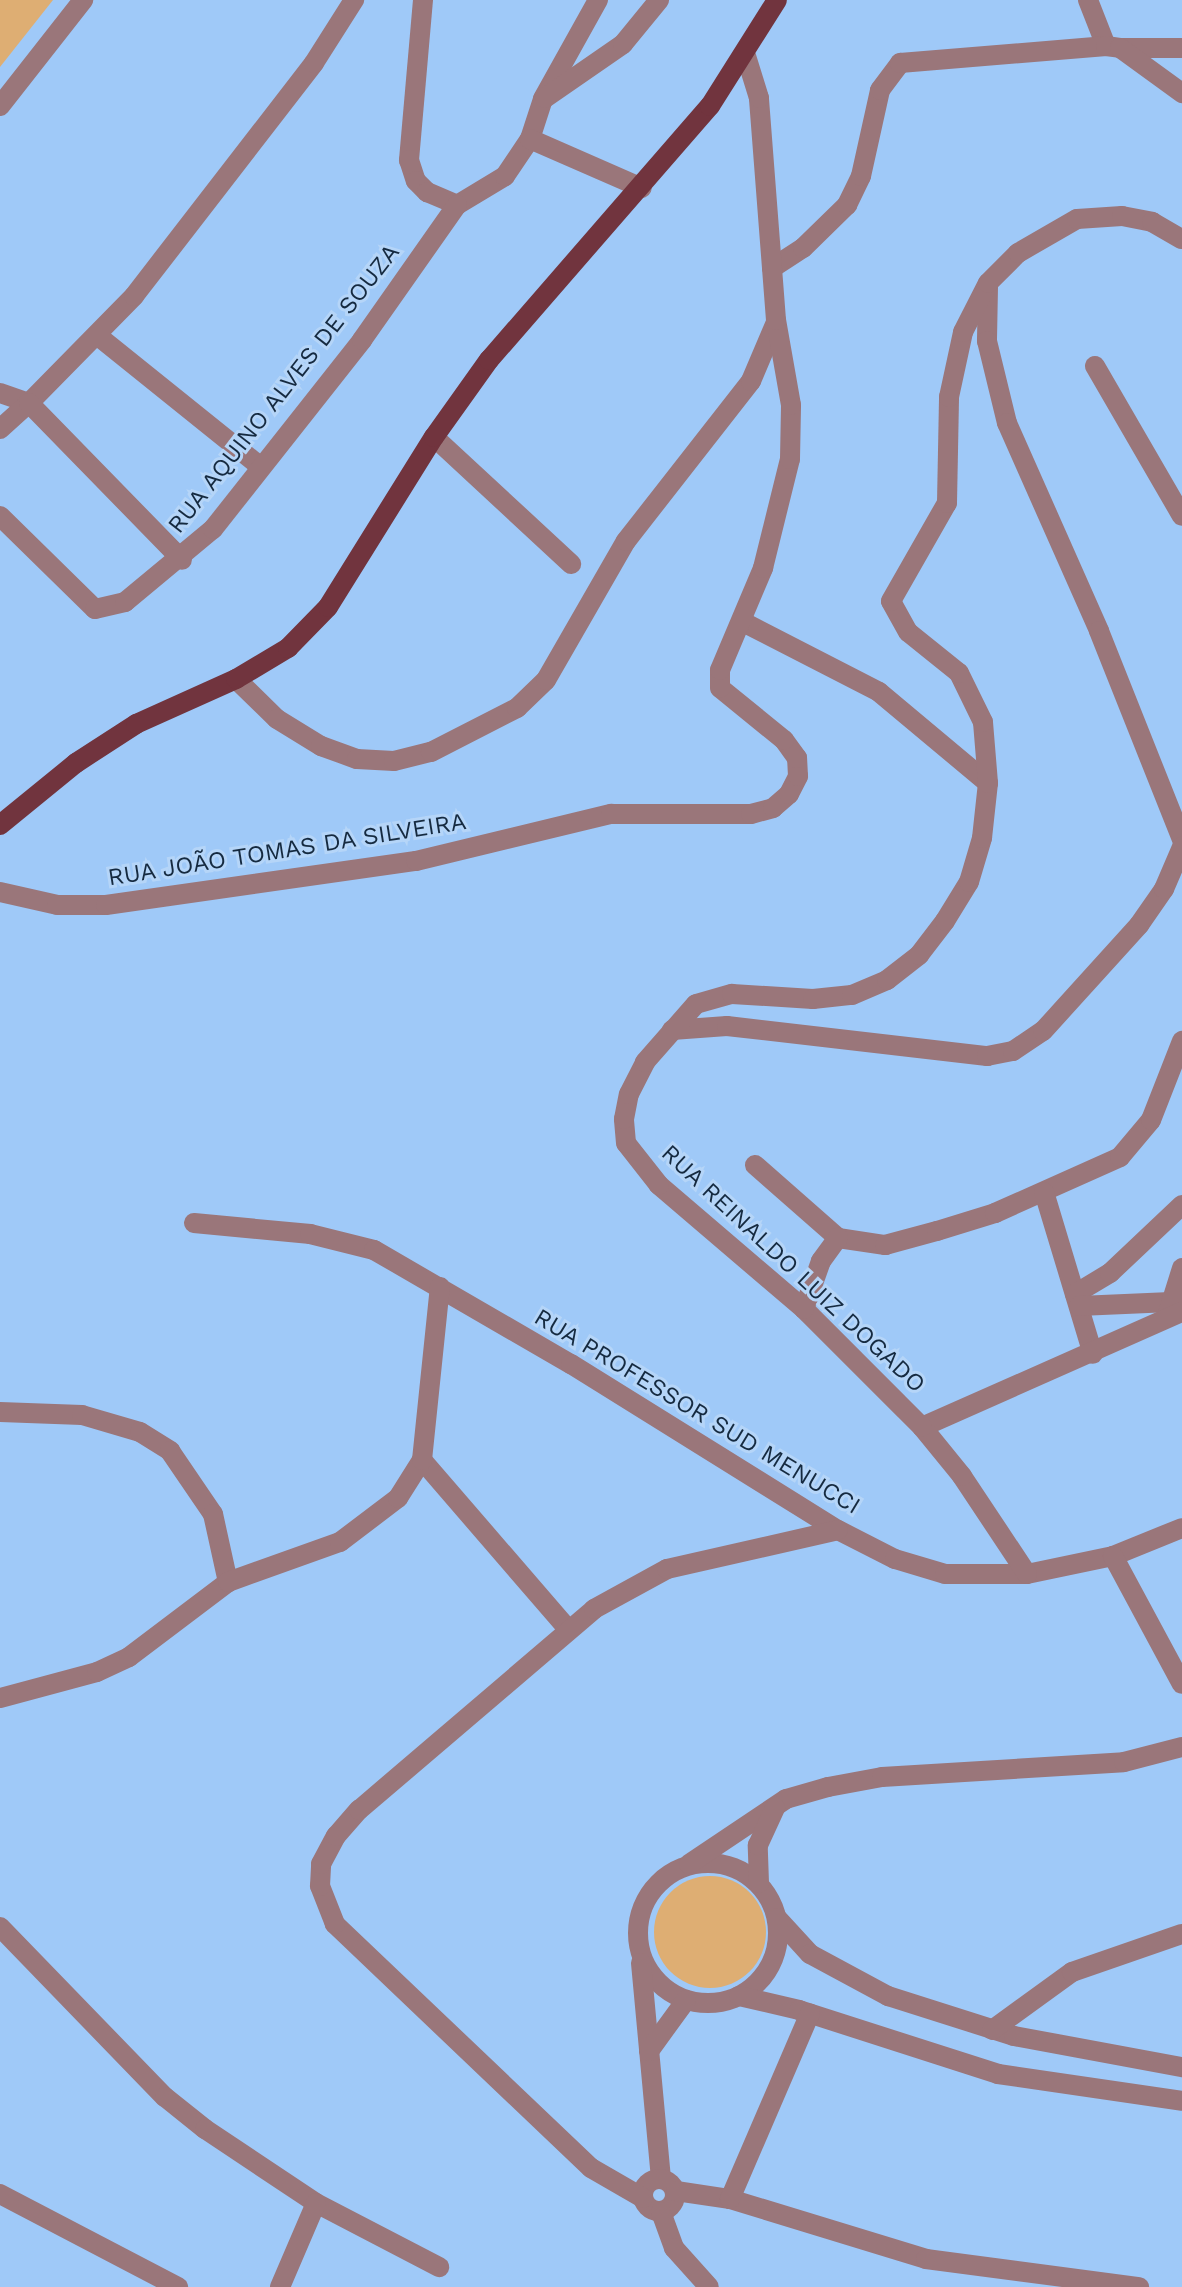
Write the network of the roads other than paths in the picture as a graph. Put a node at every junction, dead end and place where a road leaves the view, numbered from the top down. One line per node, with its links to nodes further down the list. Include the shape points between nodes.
1 (83, 0): 13 (street)
2 (354, 0): 21 (street, via 238,166)
3 (423, 0): 16 (street, via 409,160 416,181 427,192)
4 (598, 0): 12 (street)
5 (659, 0): 12 (street, via 623,44)
6 (777, 0): 10 (main road)
7 (1088, 0): 8 (street)
8 (1113, 47): 9 (street); 11 (street); 18 (street, via 900,63 880,90 861,176 847,205 803,248)
9 (1182, 48)
10 (746, 56): 15 (main road); 18 (street, RUA JOÃO TOMAS DA SILVEIRA, via 759,98)
11 (1182, 93)
12 (543, 99): 14 (street)
13 (0, 106)
14 (530, 139): 15 (street); 16 (street, via 505,176)
15 (642, 188): 26 (main road, via 489,360)
16 (457, 205): 27 (street, RUA AQUINO ALVES DE SOUZA, via 362,340)
17 (1182, 239): 19 (street, via 1152,222 1096,213 1050,231)
18 (772, 268): 20 (street, RUA JOÃO TOMAS DA SILVEIRA)
19 (988, 283): 34 (street, RUA REINALDO LUIZ DOGADO, via 963,332 953,367 947,503 891,601 908,632 959,673 974,697 985,737); 36 (street, via 987,341 1007,423)
20 (776, 320): 32 (street, RUA JOÃO TOMAS DA SILVEIRA, via 791,405 790,459 779,513); 33 (street, via 751,381 626,541 546,680 517,708 431,752 394,761 357,759 321,746 277,719)
21 (98, 336): 24 (street); 27 (street)
22 (1095, 366): 29 (street)
23 (0, 393): 24 (street)
24 (29, 403): 25 (street); 30 (street)
25 (0, 429)
26 (434, 437): 31 (street); 33 (main road, via 328,607 288,648)
27 (261, 467): 30 (street, RUA AQUINO ALVES DE SOUZA)
28 (0, 516): 30 (street, RUA AQUINO ALVES DE SOUZA, via 95,609 125,602)
29 (1182, 516)
30 (182, 560)
31 (571, 564)
32 (743, 622): 34 (street, via 879,692); 38 (street, RUA JOÃO TOMAS DA SILVEIRA, via 720,670 720,688 784,740 797,758 798,776 773,808 751,814 611,814 416,861 106,905 57,905)
33 (236, 679): 35 (main road, via 136,724 76,763)
34 (988, 783): 39 (street, RUA REINALDO LUIZ DOGADO, via 982,838 969,882 945,921 887,980 852,995 711,998 696,1004)
35 (0, 825)
36 (1182, 840)
37 (1182, 847): 39 (street, via 1164,889 1139,925 1043,1031 1013,1051 987,1056 727,1026)
38 (0, 892)
39 (672, 1030): 49 (street, RUA REINALDO LUIZ DOGADO, via 645,1062 629,1094 626,1143 659,1185)
40 (1182, 1041): 42 (street, via 1139,1140 1120,1157)
41 (755, 1165): 45 (street)
42 (1044, 1192): 45 (street, via 995,1213 885,1245); 48 (street)
43 (1182, 1205): 48 (street)
44 (194, 1223): 47 (street, RUA PROFESSOR SUD MENUCCI, via 310,1234 374,1250)
45 (838, 1238): 49 (street, via 821,1261)
46 (1182, 1268): 50 (street)
47 (440, 1287): 54 (street); 56 (street, RUA PROFESSOR SUD MENUCCI)
48 (1077, 1300): 50 (street); 51 (street)
49 (804, 1309): 53 (street, RUA REINALDO LUIZ DOGADO)
50 (1173, 1311): 51 (street)
51 (1093, 1354): 53 (street)
52 (0, 1412): 59 (street, via 82,1415 140,1432 170,1451 213,1514)
53 (922, 1427): 58 (street, RUA REINALDO LUIZ DOGADO, via 962,1476)
54 (422, 1460): 59 (street, via 398,1498 340,1542); 60 (street)
55 (1182, 1528): 57 (street, RUA PROFESSOR SUD MENUCCI)
56 (838, 1530): 58 (street, RUA PROFESSOR SUD MENUCCI, via 895,1559 945,1574); 60 (street, via 667,1569)
57 (1113, 1556): 58 (street, RUA PROFESSOR SUD MENUCCI); 61 (street)
58 (1027, 1574)
59 (228, 1582): 62 (street, via 129,1657 97,1672)
60 (567, 1628): 80 (street, via 359,1810 321,1864 320,1886 335,1924 591,2168)
61 (1182, 1684)
62 (0, 1698)
63 (1182, 1747): 64 (street, via 1124,1762 882,1777 828,1787)
64 (777, 1805): 65 (street); 66 (street, via 758,1845)
65 (689, 1864): 66 (street, via 726,1865); 70 (street, via 664,1878 645,1900 637,1937)
66 (759, 1883): 67 (street)
67 (777, 1918): 71 (street, via 771,1963); 74 (street, via 810,1954 836,1971 888,1996)
68 (0, 1927): 82 (street, via 165,2097 256,2166)
69 (1182, 1934): 74 (street, via 1072,1972)
70 (641, 1956): 72 (street, via 651,1975); 75 (street)
71 (739, 1996): 72 (street, via 722,2002); 73 (street)
72 (686, 2000): 75 (street)
73 (810, 2013): 77 (street, via 998,2074); 81 (street)
74 (992, 2030): 76 (street, via 1088,2054)
75 (649, 2051): 78 (street)
76 (1182, 2067)
77 (1182, 2101)
78 (668, 2185): 80 (street, via 647,2184); 81 (street); 83 (street, via 671,2207)
79 (0, 2194): 86 (street)
80 (643, 2198): 83 (street, via 650,2209)
81 (730, 2199): 85 (street, via 926,2259)
82 (316, 2203): 84 (street); 87 (street)
83 (661, 2212): 88 (street, via 674,2248)
84 (439, 2267)
85 (1072, 2284): 89 (street)
86 (178, 2287)
87 (280, 2287)
88 (709, 2287)
89 (1139, 2287)

